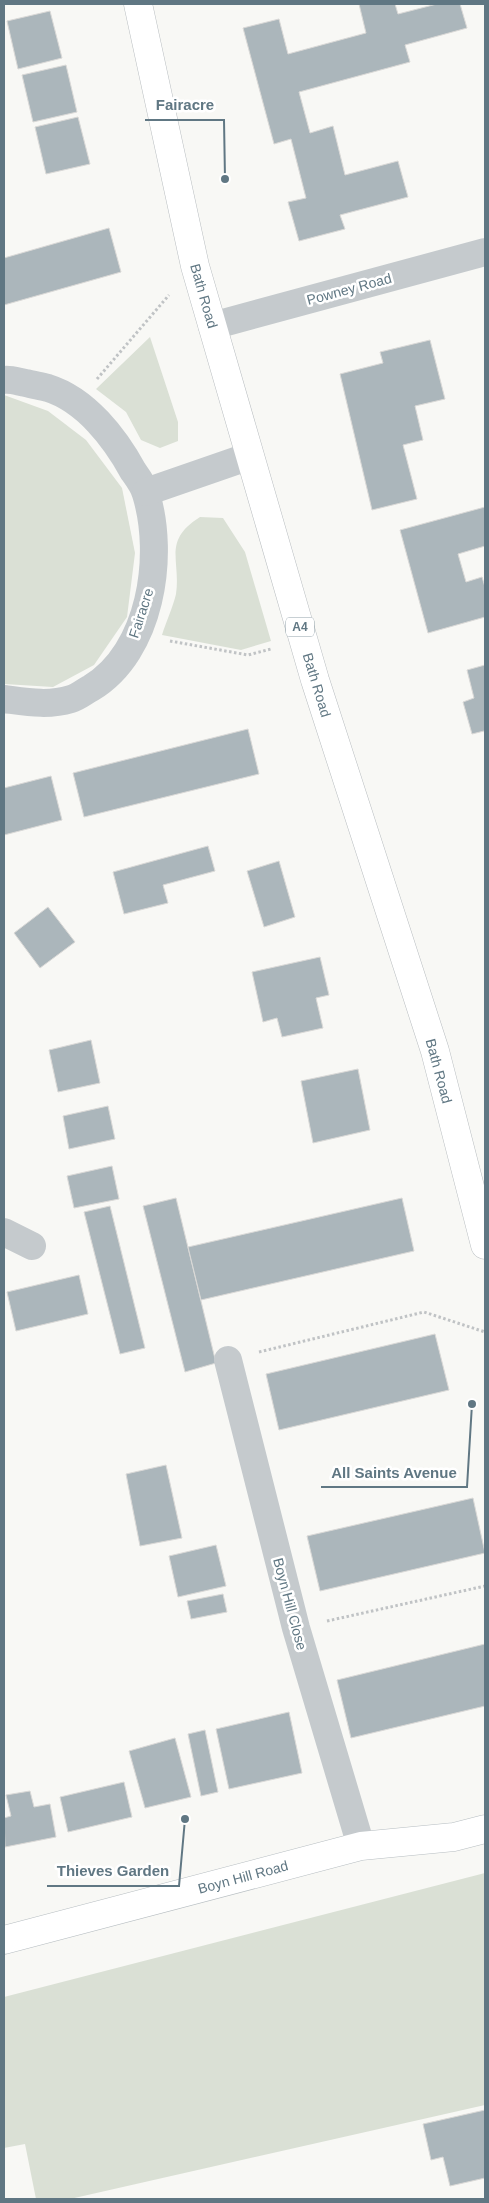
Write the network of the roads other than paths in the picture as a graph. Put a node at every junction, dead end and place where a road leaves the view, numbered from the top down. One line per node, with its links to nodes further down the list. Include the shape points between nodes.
1 (138, 4): 3 (main road, Bath Road / A4, via 195,266)
2 (485, 252): 3 (street, Powney Road)
3 (212, 326): 5 (main road, Bath Road / A4)
4 (4, 380): 6 (street, Fairacre, via 49,388 76,403 109,435)
5 (250, 456): 6 (street); 9 (main road, Bath Road / A4, via 303,640 434,1051)
6 (146, 492): 7 (street, Fairacre, via 155,538 152,578 137,634 121,663 98,684 72,698 41,704)
7 (4, 700)
8 (4, 1232): 10 (street)
9 (485, 1244)
10 (32, 1246)
11 (228, 1360): 13 (street, Boyn Hill Close, via 296,1628)
12 (485, 1829): 13 (main road, Boyn Hill Road, via 454,1837)
13 (360, 1846): 14 (main road, Boyn Hill Road)
14 (4, 1940)

